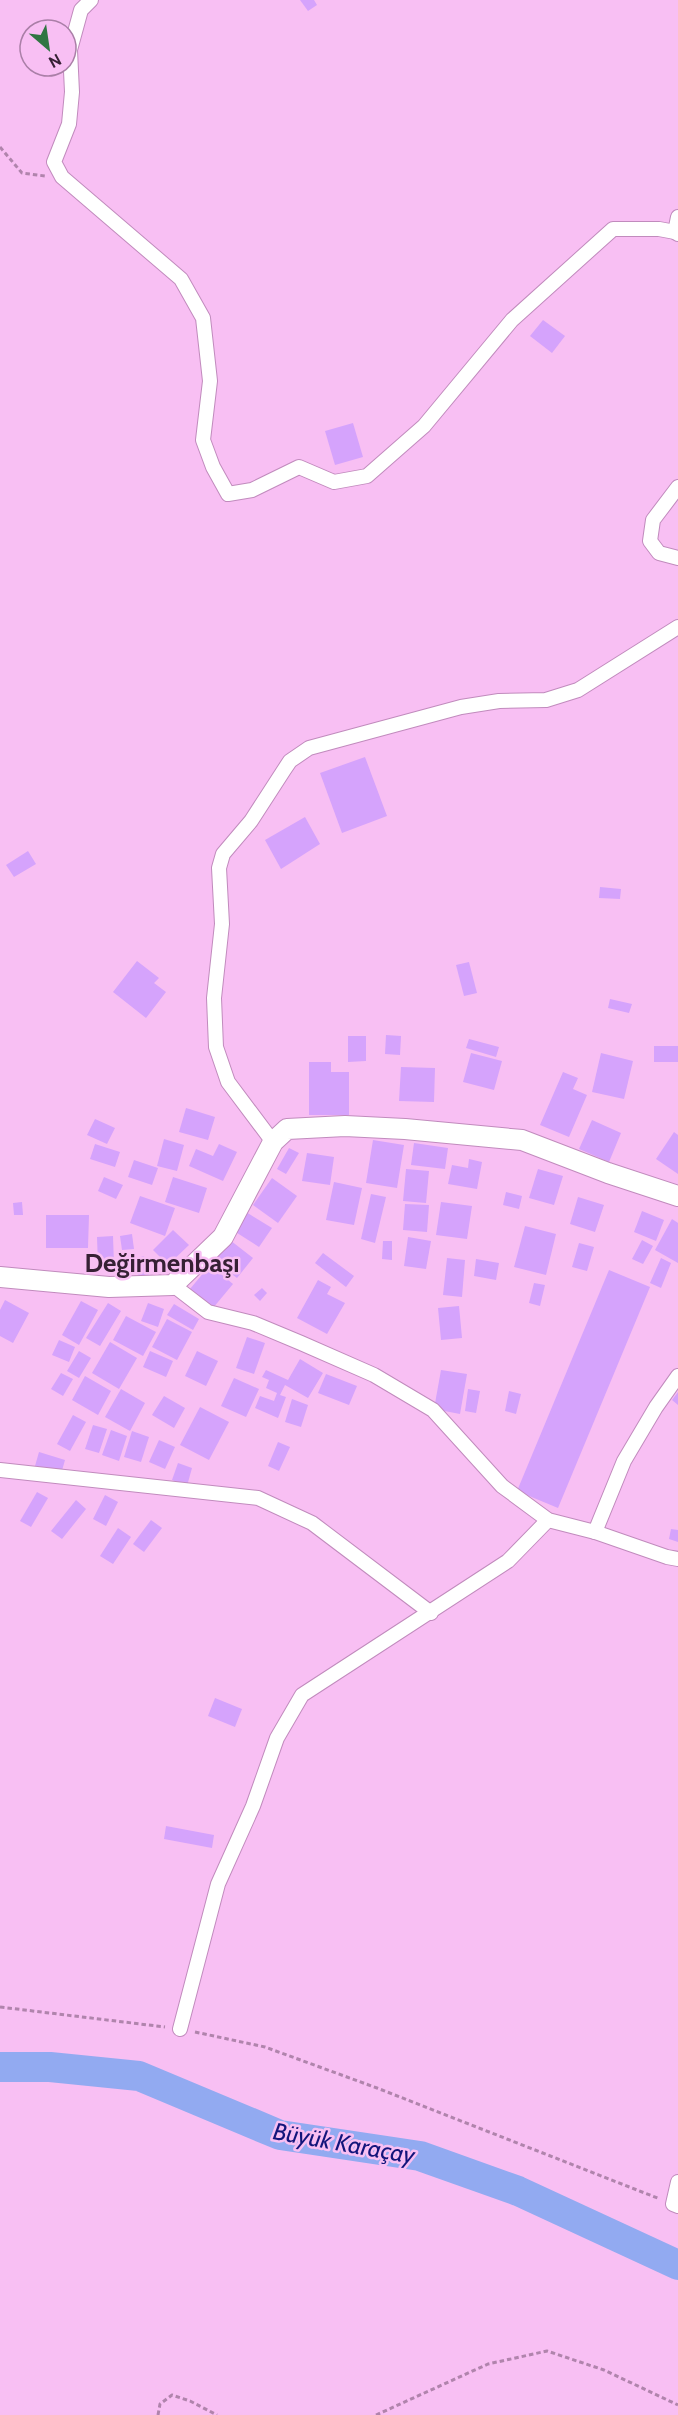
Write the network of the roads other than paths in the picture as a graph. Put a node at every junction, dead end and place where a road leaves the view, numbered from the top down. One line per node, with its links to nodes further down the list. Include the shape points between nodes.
1 (92, 0): 3 (street, via 81,10 70,50 69,124 54,162 62,177 181,279 203,318 210,381 203,440 228,494 252,490 299,467 334,482 367,476 424,426 512,320 613,229)
2 (678, 217): 3 (street)
3 (676, 233)
4 (678, 487): 5 (street, via 653,520 650,541 659,553)
5 (678, 558)
6 (678, 627): 7 (street, via 578,690 546,700 461,707 309,748 290,761 251,821 223,854 219,868 222,924 214,998 216,1047 228,1082)
7 (273, 1142): 8 (street, via 287,1129 345,1126 522,1140); 10 (street, via 223,1237)
8 (678, 1196)
9 (0, 1277): 10 (street, via 109,1287)
10 (173, 1285): 13 (street, via 208,1312 253,1323 301,1342 374,1375 433,1410 501,1486)
11 (678, 1376): 14 (street, via 624,1461)
12 (0, 1470): 16 (street, via 258,1498 312,1523)
13 (548, 1520): 14 (street); 16 (street, via 508,1561)
14 (595, 1532): 15 (street)
15 (678, 1559)
16 (430, 1613): 17 (street, via 303,1695 276,1738 254,1806 218,1884)
17 (180, 2029)
18 (678, 2182): 19 (street)
19 (675, 2205)

